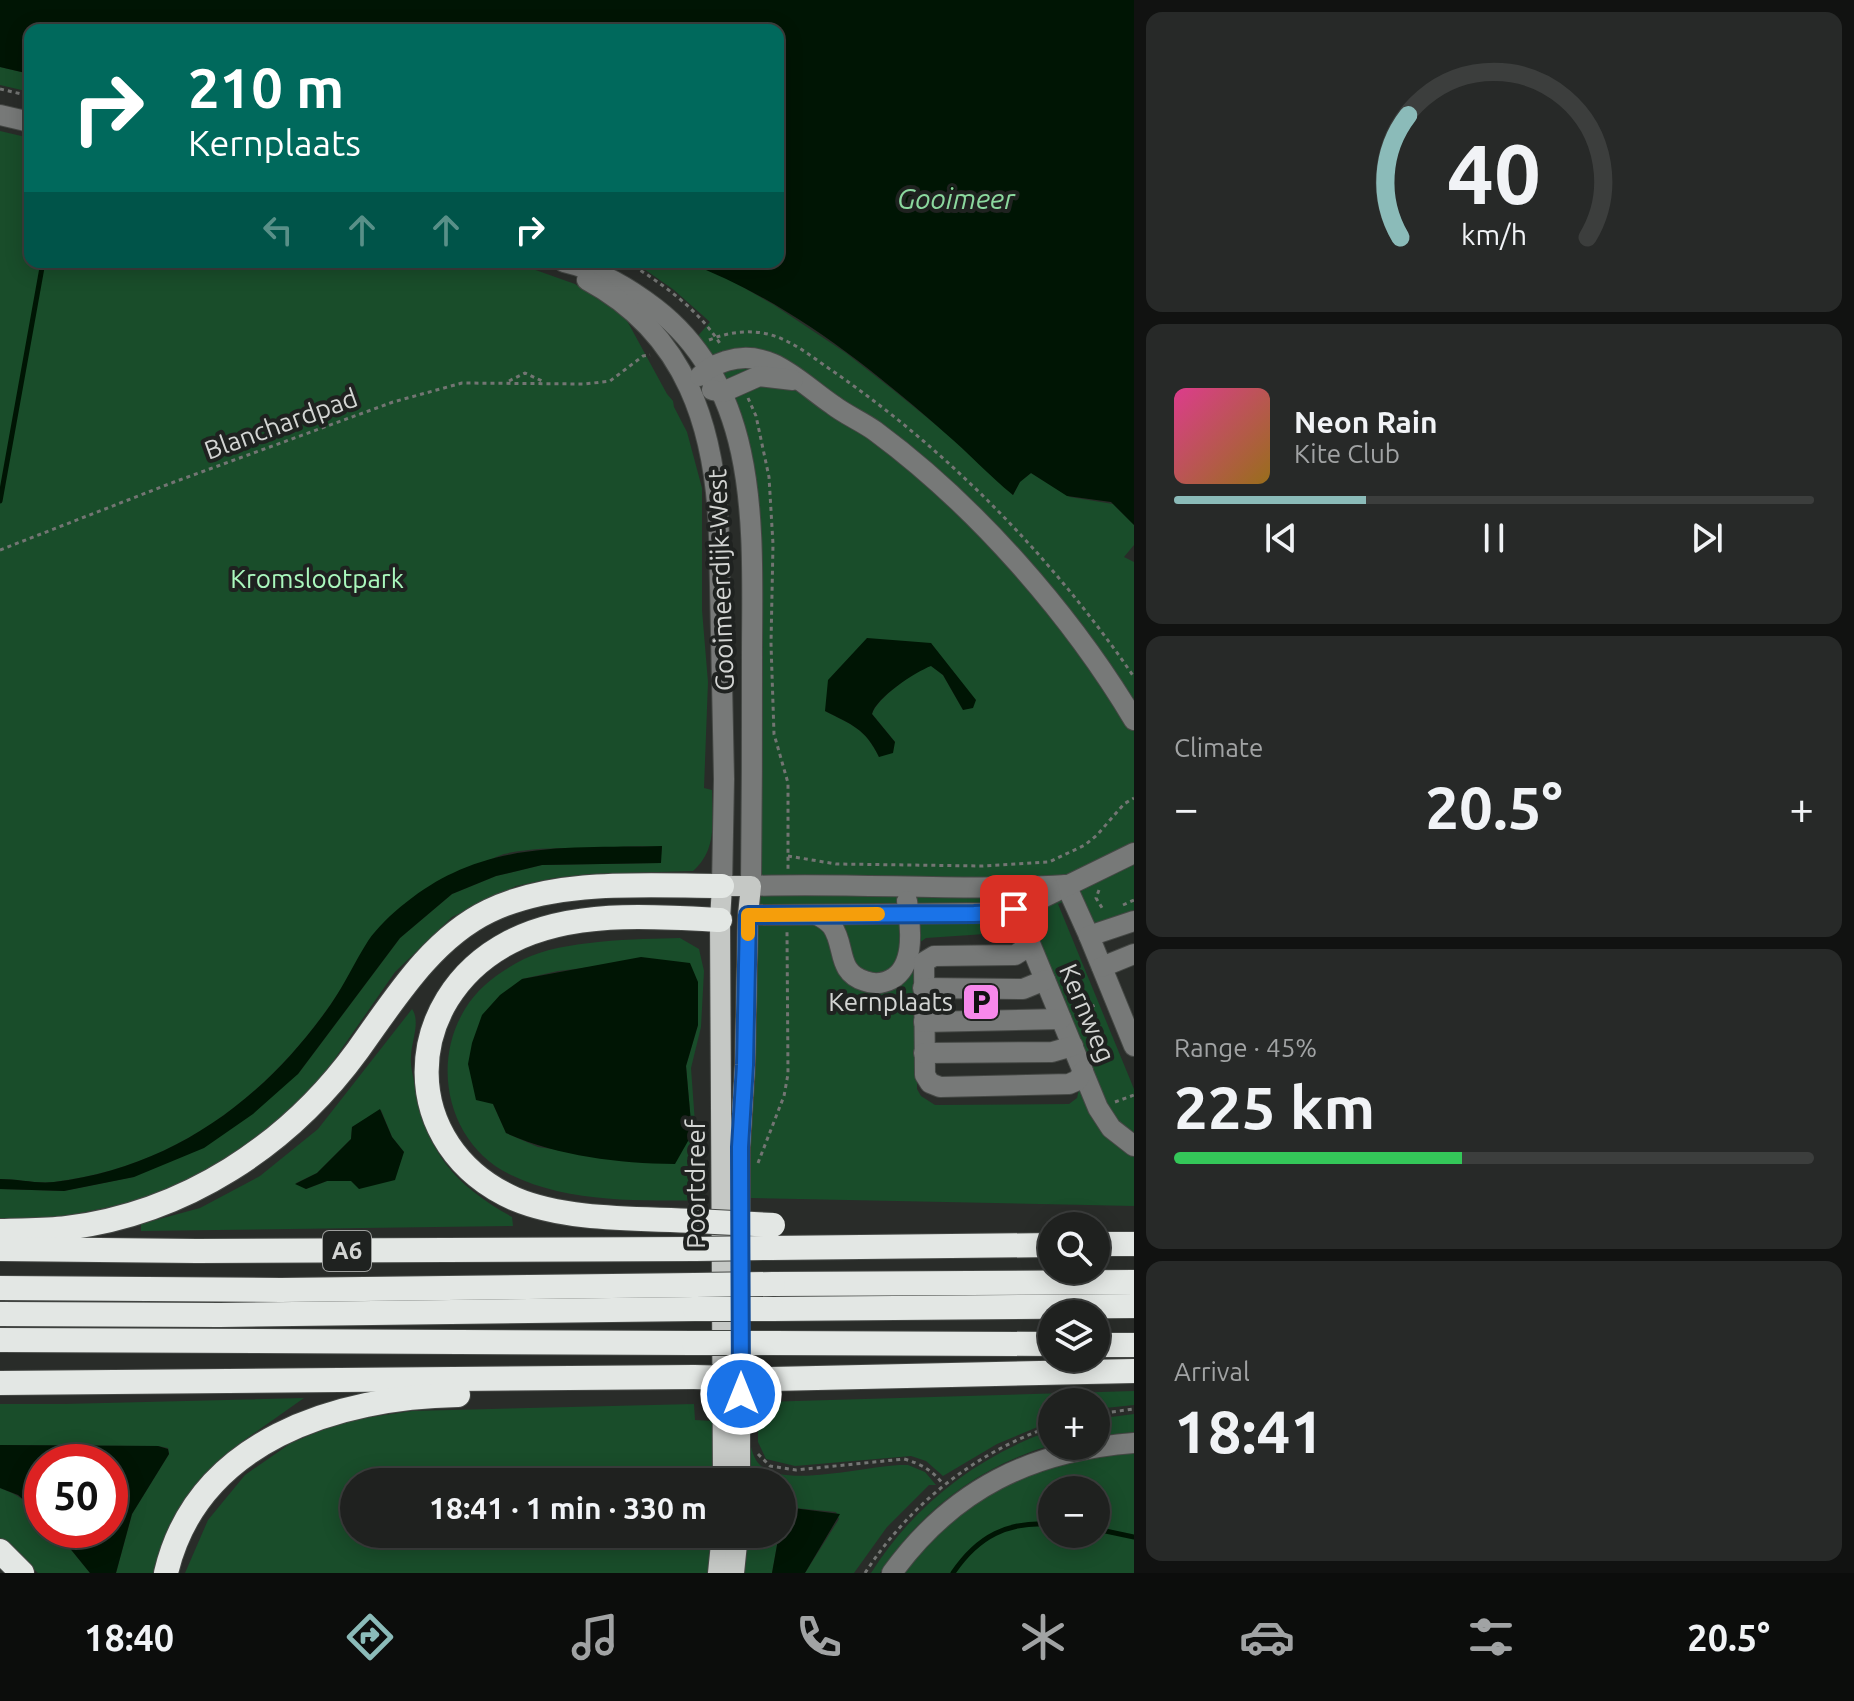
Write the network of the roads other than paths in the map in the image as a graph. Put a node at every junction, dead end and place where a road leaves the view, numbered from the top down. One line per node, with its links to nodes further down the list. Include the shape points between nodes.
1 (0, 115): 2 (street)
2 (24, 121)
3 (563, 268): 7 (street, Gooimeerdijk-West, via 637,315 675,358)
4 (585, 268): 5 (street, Gooimeerdijk-West, via 633,291 674,322)
5 (710, 366): 6 (street, via 755,357 780,366); 7 (street); 8 (street, Gooimeerdijk-West)
6 (800, 382): 8 (street, via 759,376); 9 (street, via 873,429 981,526 1053,605)
7 (690, 386): 8 (street); 13 (street, Gooimeerdijk-West, via 708,441 718,504)
8 (723, 392): 14 (street, Gooimeerdijk-West, via 739,436 750,509)
9 (1134, 720)
10 (1134, 853): 12 (street)
11 (897, 885): 14 (street); 15 (street); 17 (street, via 906,896)
12 (1066, 885): 15 (street, via 1032,903); 21 (street)
13 (722, 886): 14 (main road); 20 (main road, Poortdreef); 36 (highway, via 548,891 488,912 427,958 311,1108 248,1159 182,1196 127,1214 66,1228)
14 (751, 886): 18 (main road, Poortdreef)
15 (1011, 899): 17 (street, via 996,913); 22 (street, Kernweg)
16 (1127, 913): 21 (street)
17 (908, 914): 19 (street); 19 (street, via 906,962 896,976 878,983 851,974 832,926)
18 (748, 915): 19 (street); 20 (main road); 52 (main road, Poortdreef, via 740,1147)
19 (817, 915)
20 (720, 920): 37 (highway, A6, bridge, via 604,919 511,941 474,967 447,998 428,1041 429,1101 446,1141 462,1161 497,1190 534,1206 695,1221); 57 (main road, Poortdreef)
21 (1089, 936): 24 (street)
22 (1027, 940): 25 (street, Kernweg); 26 (street, via 1015,955 930,957 923,966)
23 (1134, 954): 24 (street)
24 (1102, 967): 28 (street)
25 (1045, 980): 26 (street, via 1023,989); 29 (street, Kernweg)
26 (923, 988): 30 (street)
27 (1134, 989): 28 (street)
28 (1114, 997): 31 (street)
29 (1061, 1019): 30 (street); 32 (street, Kernweg)
30 (924, 1022): 33 (street)
31 (1132, 1033)
32 (1073, 1046): 33 (street, via 1052,1052); 34 (street, Kernweg)
33 (924, 1053): 34 (street, via 925,1075 940,1087 1069,1084)
34 (1083, 1071): 35 (street, Kernweg, via 1111,1128)
35 (1134, 1146)
36 (0, 1231)
37 (772, 1236): 40 (highway, A6, via 827,1246); 41 (highway, A6, bridge, via 695,1249)
38 (1110, 1244): 39 (highway)
39 (1134, 1244)
40 (1038, 1245)
41 (0, 1249)
42 (1134, 1282): 44 (highway, A6, bridge, via 773,1284)
43 (0, 1288): 44 (highway, A6)
44 (695, 1297): 45 (highway, A6, bridge, via 772,1309); 46 (highway, A6, via 236,1315)
45 (1134, 1306)
46 (0, 1314)
47 (0, 1340): 48 (highway, bridge)
48 (1038, 1344)
49 (1110, 1345): 50 (highway)
50 (1134, 1345)
51 (1134, 1371): 53 (highway)
52 (741, 1378): 53 (highway, bridge); 55 (highway, bridge); 58 (main road, Poortdreef)
53 (772, 1379): 55 (highway, bridge)
54 (0, 1383): 55 (highway)
55 (695, 1384): 63 (highway, via 448,1395 379,1401 319,1416 269,1439 212,1484 187,1522)
56 (1134, 1443): 66 (street, via 1078,1449 994,1481 955,1506)
57 (723, 1468)
58 (740, 1468)
59 (721, 1548): 64 (main road)
60 (737, 1548): 65 (main road)
61 (0, 1551): 62 (highway)
62 (22, 1573)
63 (166, 1573)
64 (718, 1573)
65 (734, 1573)
66 (892, 1573)

